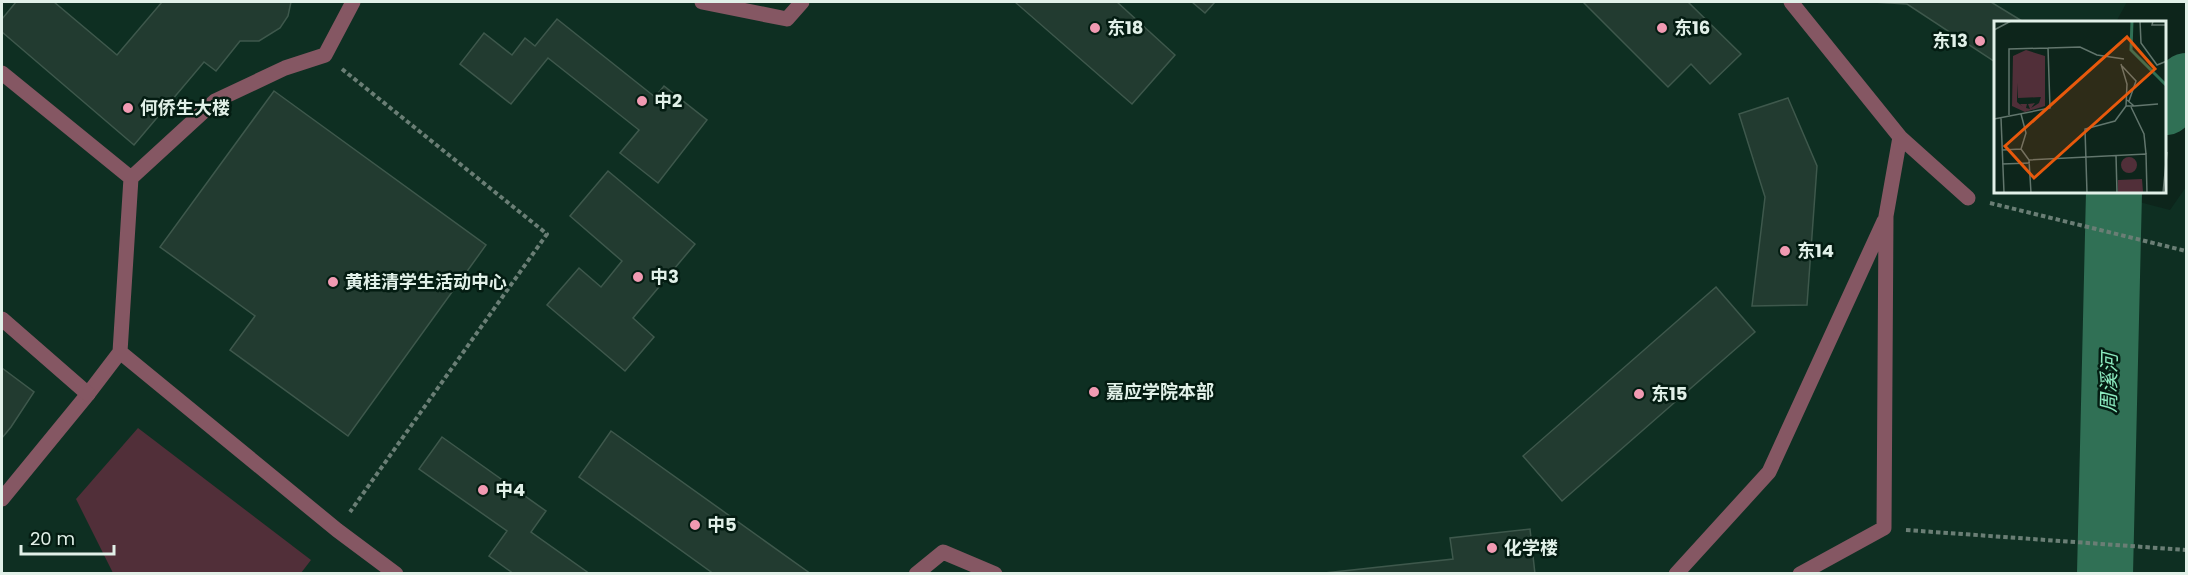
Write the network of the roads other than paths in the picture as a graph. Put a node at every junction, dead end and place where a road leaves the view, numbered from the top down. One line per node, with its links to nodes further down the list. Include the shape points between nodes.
1 (353, 2): 7 (street, via 325,55 285,68 215,101)
2 (702, 2): 3 (street, via 787,19)
3 (802, 2)
4 (1791, 2): 6 (street)
5 (2, 73): 7 (street)
6 (1900, 137): 8 (street); 9 (street)
7 (131, 178): 11 (street)
8 (1968, 198)
9 (1886, 216): 17 (street, via 1769,472); 18 (street, via 1884,528)
10 (2, 319): 12 (street)
11 (120, 352): 12 (street); 14 (street, via 337,530)
12 (88, 394): 13 (street)
13 (2, 499)
14 (396, 573)
15 (916, 573): 16 (street, via 943,552)
16 (995, 573)
17 (1676, 573)
18 (1800, 573)

